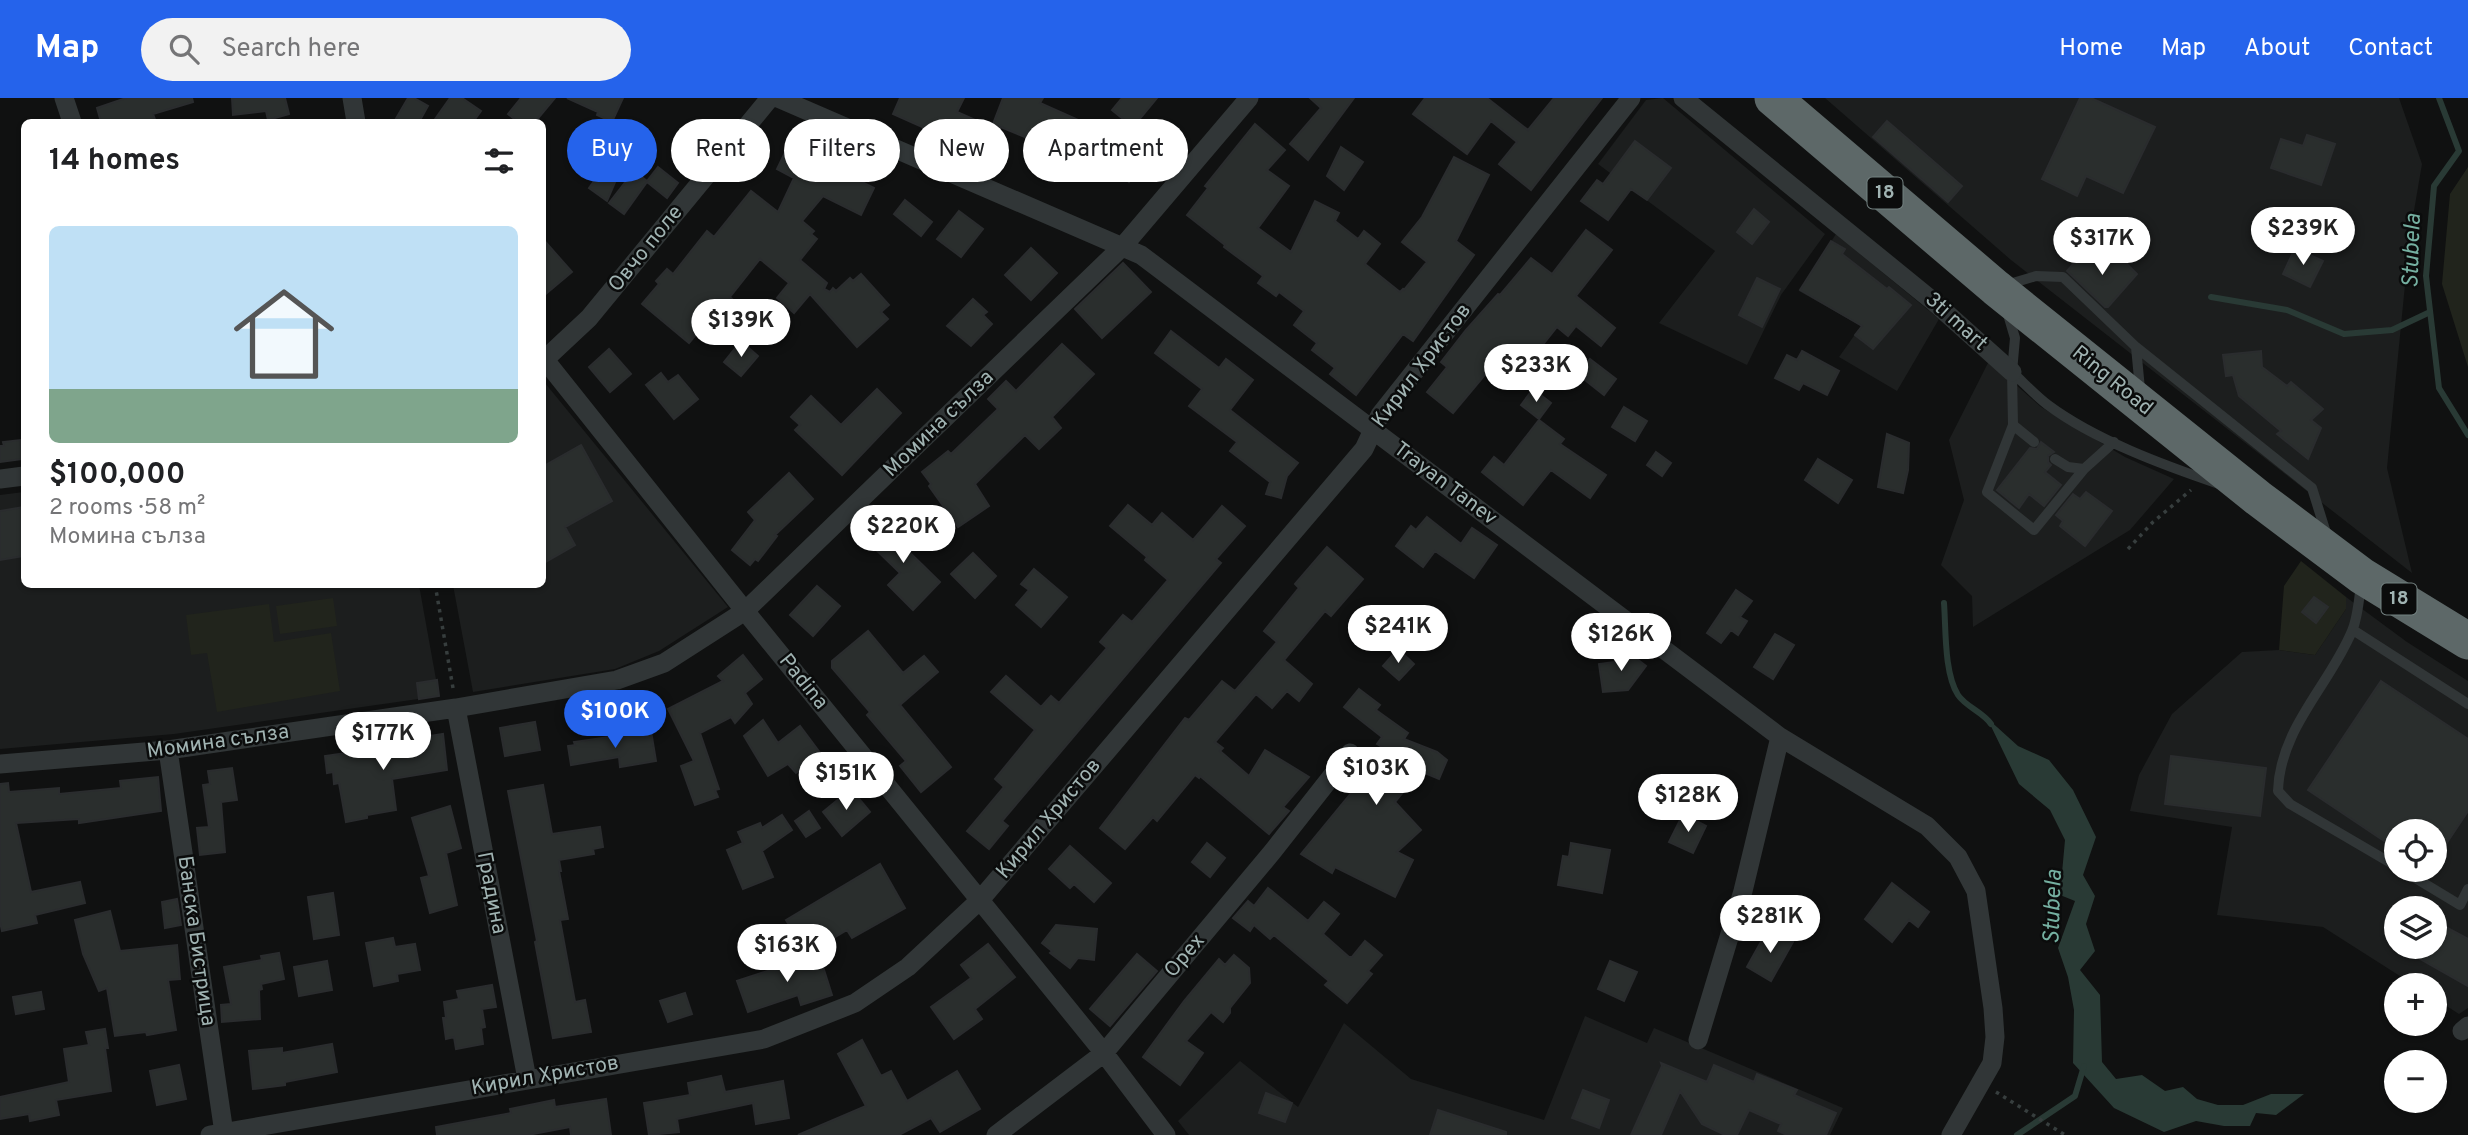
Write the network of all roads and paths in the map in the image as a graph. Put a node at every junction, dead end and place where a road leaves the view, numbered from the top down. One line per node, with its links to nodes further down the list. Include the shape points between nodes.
1 (64, 98): 9 (street)
2 (352, 98): 10 (street)
3 (770, 98): 14 (street, Овчо поле, via 589,318)
4 (778, 98): 11 (street, Trayan Tanev)
5 (1249, 98): 11 (street, Момина сълза)
6 (1632, 98): 19 (street, Кирил Христов, via 1388,404)
7 (1683, 98): 16 (street, 3ti mart, via 1934,302)
8 (1785, 105): 12 (highway, Ring Road / 18)
9 (71, 119)
10 (356, 119)
11 (1124, 245): 19 (street, Trayan Tanev); 32 (street, Момина сълза)
12 (1996, 288): 13 (lane, via 2036,276 2063,277); 16 (lane, via 2015,338); 17 (highway, Ring Road / 18)
13 (2136, 347): 17 (lane); 29 (lane, via 2312,488)
14 (546, 359)
15 (546, 363): 32 (street, Padina)
16 (2012, 372): 18 (lane); 21 (lane, 3ti mart, via 2049,405)
17 (2142, 406): 27 (highway, Ring Road / 18)
18 (2013, 425): 20 (lane); 23 (lane, via 1987,492 2034,530)
19 (1373, 430): 37 (street, Trayan Tanev); 44 (street, Кирил Христов, via 1364,449)
20 (2034, 442)
21 (2114, 442): 23 (lane); 26 (lane, 3ti mart)
22 (2055, 460): 23 (lane)
23 (2084, 469)
24 (21, 476): 25 (street)
25 (0, 479)
26 (2203, 479): 27 (lane, 3ti mart); 28 (path)
27 (2258, 498): 29 (highway, Ring Road / 18)
28 (2129, 549)
29 (2332, 554): 30 (highway, Ring Road / 18)
30 (2362, 576): 33 (lane); 34 (highway, Ring Road / 18)
31 (436, 588): 36 (path)
32 (745, 611): 36 (street, Момина сълза, via 664,663 617,680); 44 (street, Padina)
33 (2353, 631): 35 (lane); 41 (lane, via 2289,739 2278,791 2290,804)
34 (2468, 641)
35 (2468, 704)
36 (456, 708): 38 (street, Момина сълза); 48 (street, Градина)
37 (1780, 737): 46 (street, via 1743,891); 49 (street, Trayan Tanev, via 1927,826 1958,857 1976,891 1993,1009 1992,1063)
38 (167, 750): 40 (street, Момина сълза); 50 (street, Банска Бистрица)
39 (1350, 753): 47 (street, Орех)
40 (0, 764)
41 (2384, 859)
42 (2423, 882): 45 (lane)
43 (2468, 889): 45 (lane)
44 (980, 900): 47 (street, Padina); 48 (street, Кирил Христов, via 908,967 855,1003 764,1039)
45 (2464, 906)
46 (1698, 1040)
47 (1104, 1053): 51 (street, Орех); 52 (street, Padina)
48 (527, 1079): 50 (street, Кирил Христов)
49 (1982, 1083): 53 (street, Trayan Tanev); 54 (path)
50 (217, 1134)
51 (996, 1135)
52 (1166, 1135)
53 (1951, 1135)
54 (2064, 1135)

